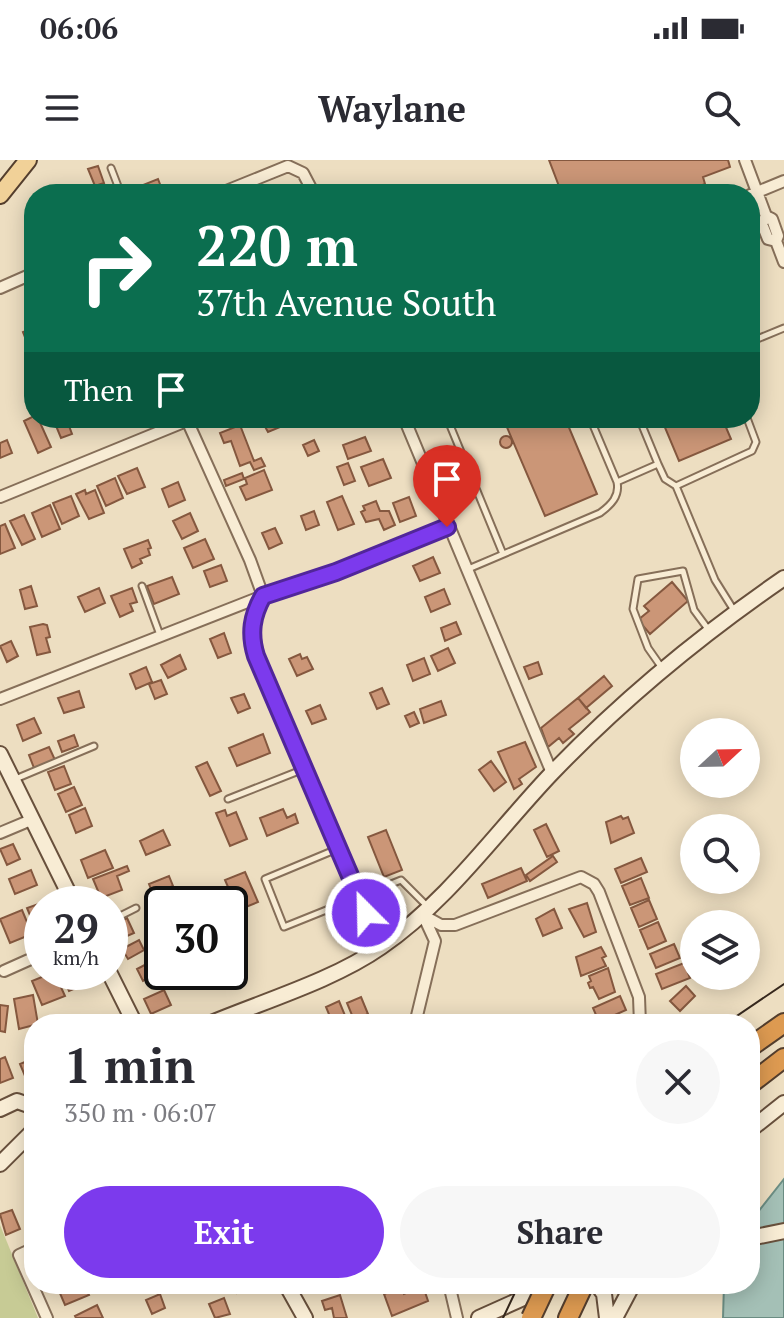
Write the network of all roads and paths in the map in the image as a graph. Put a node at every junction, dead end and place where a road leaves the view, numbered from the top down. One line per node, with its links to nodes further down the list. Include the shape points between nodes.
1 (28, 160): 10 (main road)
2 (745, 160): 8 (street)
3 (111, 168): 5 (lane)
4 (784, 181): 9 (street)
5 (117, 184)
6 (243, 184): 7 (street, via 288,166)
7 (310, 184)
8 (751, 184)
9 (760, 190)
10 (0, 195)
11 (760, 205): 12 (street, via 772,219)
12 (784, 262)
13 (24, 277): 14 (street)
14 (0, 288)
15 (784, 328): 16 (lane)
16 (760, 338)
17 (167, 428): 27 (street)
18 (193, 428): 33 (street)
19 (408, 428): 28 (street)
20 (451, 428): 29 (lane)
21 (594, 428): 25 (lane)
22 (643, 428): 24 (lane)
23 (751, 428): 26 (lane, via 756,442 752,451)
24 (658, 464): 25 (lane); 26 (lane, via 665,479)
25 (617, 482): 29 (lane, via 614,501 600,513)
26 (676, 486): 34 (lane, via 715,580)
27 (0, 497)
28 (447, 527): 30 (street); 33 (street)
29 (503, 554): 30 (lane)
30 (465, 570): 42 (street)
31 (784, 578): 34 (street)
32 (142, 586): 36 (lane)
33 (263, 596): 36 (street); 41 (street, via 255,609 251,640)
34 (736, 613): 35 (street)
35 (711, 633): 37 (street); 37 (lane, via 694,610 683,571 638,579 633,609 648,648)
36 (161, 636): 38 (street)
37 (664, 671): 42 (street, via 619,706)
38 (0, 699)
39 (94, 746): 43 (lane)
40 (0, 754): 43 (street)
41 (304, 769): 44 (lane); 47 (street)
42 (552, 773): 52 (street)
43 (12, 780): 45 (street)
44 (228, 799)
45 (31, 820): 46 (street); 48 (street)
46 (0, 833)
47 (338, 849): 49 (street); 49 (lane, via 265,879 284,927)
48 (65, 886)
49 (359, 896): 52 (lane, via 401,880); 53 (street)
50 (136, 908): 51 (lane)
51 (128, 912)
52 (426, 912): 53 (street); 59 (street, via 435,941); 60 (street, via 441,925 455,925 581,877 599,892)
53 (380, 948): 58 (street)
54 (24, 962): 55 (street)
55 (4, 971)
56 (118, 990): 57 (street)
57 (130, 1014)
58 (244, 1014)
59 (417, 1014)
60 (641, 1014)
61 (784, 1023): 62 (highway)
62 (760, 1040)
63 (784, 1058): 64 (highway)
64 (760, 1076)
65 (24, 1098): 66 (street)
66 (17, 1101): 67 (street); 69 (street)
67 (24, 1103)
68 (784, 1103): 70 (street)
69 (0, 1107)
70 (760, 1122)
71 (24, 1140): 72 (street)
72 (0, 1164)
73 (784, 1231): 74 (street)
74 (760, 1236)
75 (36, 1294): 83 (street)
76 (292, 1294): 84 (street)
77 (451, 1294): 85 (street)
78 (532, 1294): 86 (street)
79 (542, 1294): 87 (highway, bridge)
80 (579, 1294): 88 (highway)
81 (604, 1294): 89 (street)
82 (628, 1294): 90 (street)
83 (47, 1318)
84 (305, 1318)
85 (457, 1318)
86 (479, 1318)
87 (531, 1318)
88 (568, 1318)
89 (607, 1318)
90 (615, 1318)

